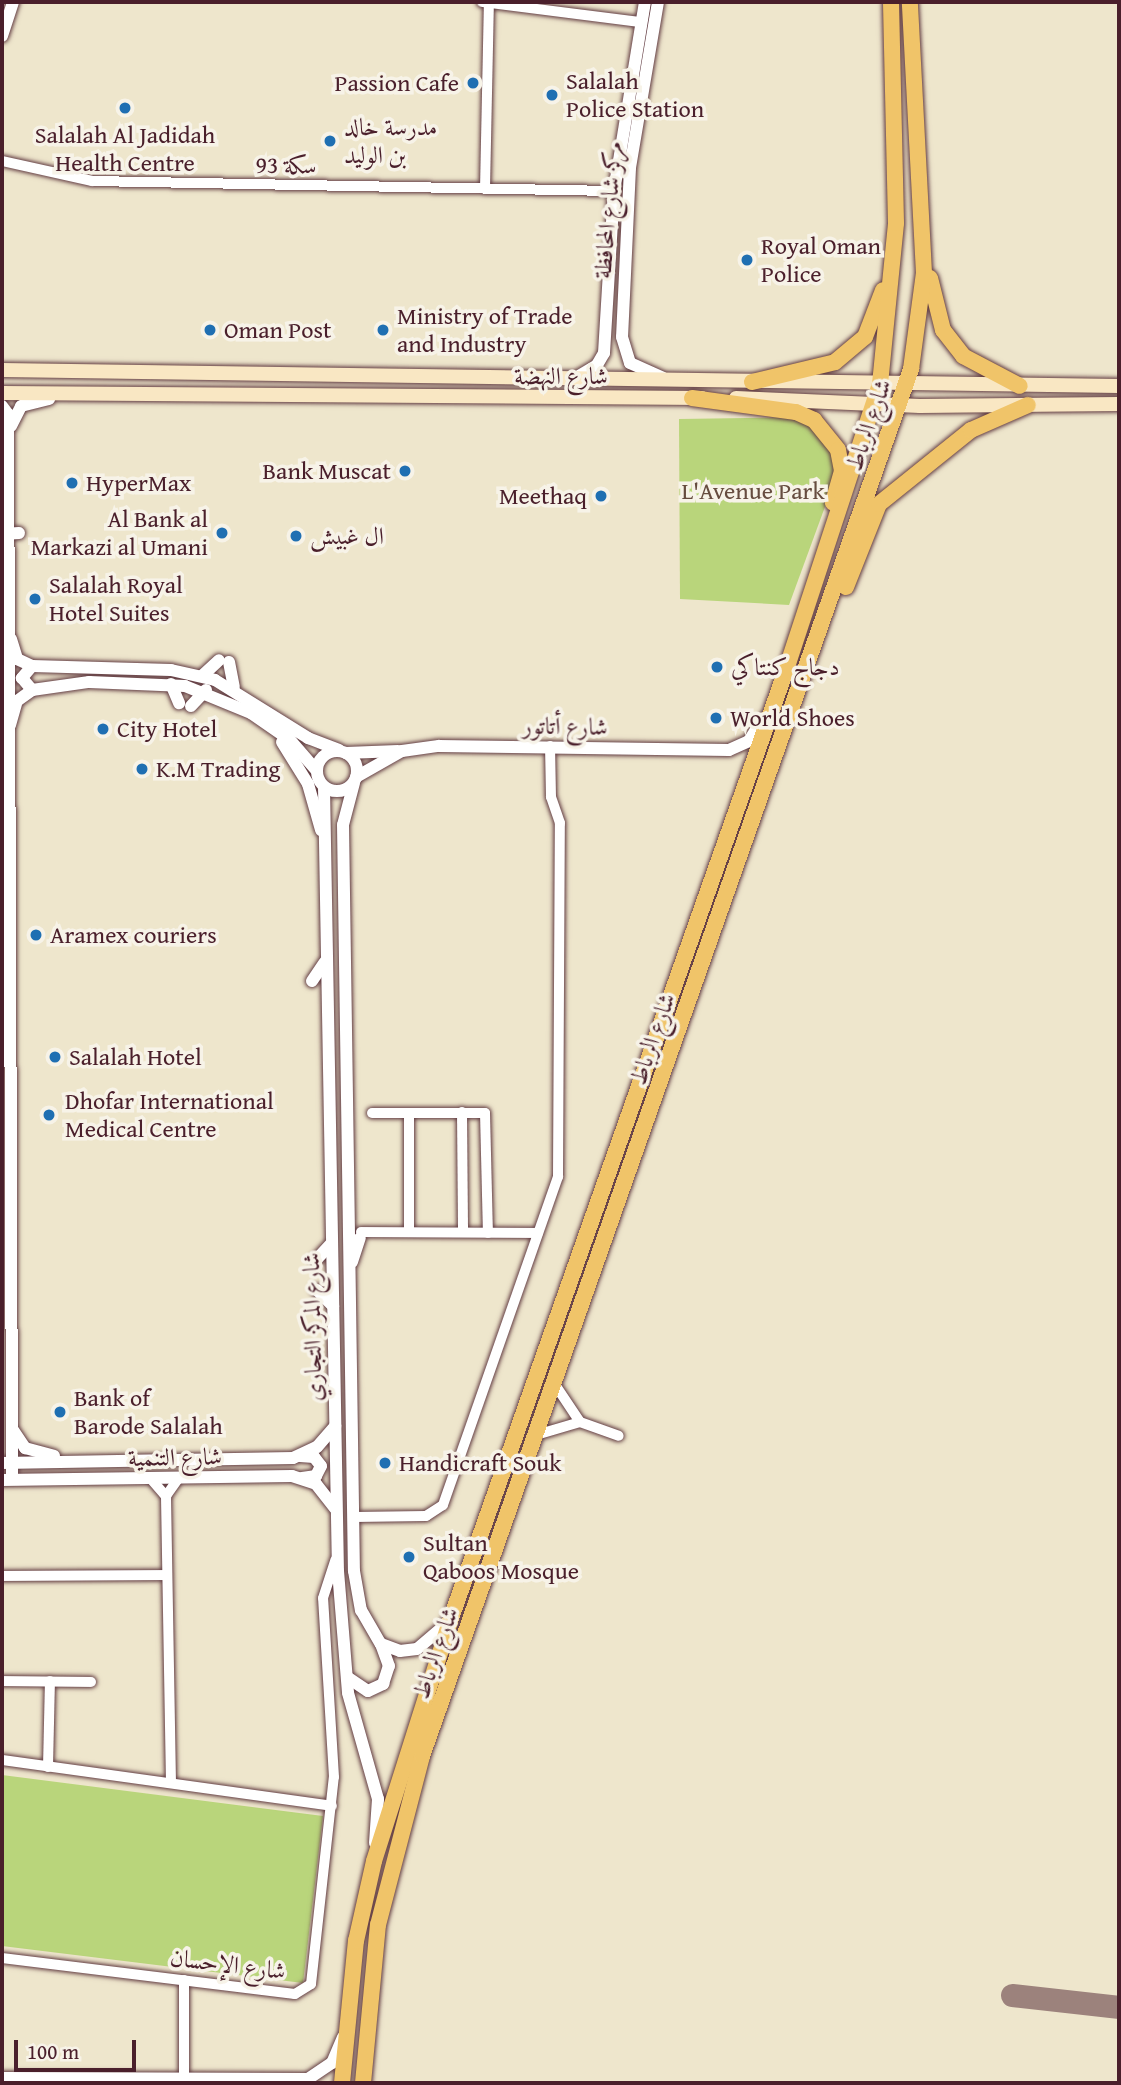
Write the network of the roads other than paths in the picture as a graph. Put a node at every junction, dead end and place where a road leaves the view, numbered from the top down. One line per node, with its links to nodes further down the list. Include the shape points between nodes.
1 (13, 2): 11 (street)
2 (482, 2): 8 (street)
3 (587, 2): 10 (street)
4 (645, 2): 12 (street, مركز شارع المحافظة)
5 (658, 2): 20 (street, مركز شارع المحافظة, via 631,168)
6 (891, 2): 18 (highway, شارع الرباط)
7 (910, 2): 14 (highway, شارع الرباط)
8 (489, 3): 9 (street); 16 (street)
9 (518, 4): 10 (street)
10 (585, 15): 12 (street)
11 (5, 17): 13 (street)
12 (641, 22): 17 (street, مركز شارع المحافظة)
13 (2, 36)
14 (916, 154): 26 (highway, شارع الرباط, via 924,273); 27 (highway, via 928,208 930,284 943,330 963,356)
15 (2, 161): 16 (street, سكة 93, via 92,181)
16 (485, 189): 17 (street, سكة 93)
17 (614, 191): 19 (street, مركز شارع المحافظة)
18 (896, 223): 22 (highway, via 880,307 865,337 835,362); 25 (highway, شارع الرباط)
19 (605, 346): 20 (street, via 612,357); 23 (street, via 597,365)
20 (622, 347): 24 (street, via 634,366)
21 (2, 370): 23 (main road, شارع النهضة)
22 (752, 382): 24 (main road, شارع النهضة); 25 (main road, شارع النهضة)
23 (564, 383): 24 (main road, شارع النهضة)
24 (684, 383)
25 (880, 384): 26 (main road, شارع النهضة); 33 (highway, شارع الرباط)
26 (906, 386): 27 (main road, شارع النهضة); 36 (highway, شارع الرباط)
27 (1020, 386): 28 (main road, شارع النهضة)
28 (1119, 386)
29 (2, 393): 30 (main road, شارع النهضة)
30 (78, 394): 31 (main road, شارع النهضة); 37 (street, via 26,403)
31 (692, 398): 33 (main road, شارع النهضة); 38 (highway, via 796,412 828,433 842,471 819,551)
32 (1119, 404): 34 (main road, شارع النهضة)
33 (874, 405): 36 (main road, شارع النهضة); 38 (highway, شارع الرباط)
34 (1028, 405): 36 (main road, شارع النهضة); 43 (highway, via 971,429 879,504 823,647)
35 (2, 406): 37 (street, via 8,414)
36 (900, 406): 43 (highway, شارع الرباط)
37 (7, 436): 39 (street, via 12,527)
38 (818, 578): 41 (highway, شارع الرباط)
39 (5, 611): 40 (street, via 14,655); 49 (street)
40 (32, 666): 42 (street); 46 (street, via 22,678)
41 (785, 673): 50 (street, شارع أتاتور, via 758,730 729,750); 93 (highway, شارع الرباط)
42 (202, 676): 45 (street); 45 (street, via 224,661)
43 (802, 681): 74 (highway, شارع الرباط)
44 (171, 684): 46 (street, via 89,682); 47 (street); 47 (street, via 185,705)
45 (234, 687): 52 (street, via 308,738)
46 (32, 690): 49 (street, via 18,701)
47 (206, 691): 48 (street)
48 (263, 721): 53 (street); 56 (street, via 302,772)
49 (5, 737): 76 (street)
50 (550, 746): 51 (street, شارع أتاتور); 67 (street, via 551,796 560,823 562,1122 558,1177)
51 (402, 751): 52 (street, شارع أتاتور); 54 (street, شارع أتاتور)
52 (343, 752): 53 (street, via 326,753); 54 (street)
53 (316, 770): 55 (street)
54 (355, 780): 55 (street, via 343,791); 71 (street, شارع المركز التجاري, via 343,825 350,988)
55 (324, 788): 56 (street, شارع المركز التجاري)
56 (328, 861): 57 (street, شارع المركز التجاري)
57 (328, 942): 58 (street, via 323,972); 60 (street, شارع المركز التجاري)
58 (312, 981)
59 (314, 998): 60 (street, via 323,1004)
60 (329, 1031): 69 (street, شارع المركز التجاري)
61 (462, 1112): 63 (street); 65 (street); 66 (street, via 486,1115)
62 (372, 1113): 63 (street)
63 (409, 1113): 64 (street)
64 (409, 1232): 65 (street); 68 (street)
65 (463, 1233): 66 (street)
66 (488, 1233): 67 (street)
67 (538, 1233): 89 (street, via 443,1504 426,1516)
68 (361, 1235): 71 (street)
69 (332, 1243): 70 (street); 73 (street, شارع المركز التجاري)
70 (316, 1260)
71 (349, 1272): 89 (street, شارع المركز التجاري)
72 (317, 1290): 73 (street)
73 (333, 1306): 77 (street, شارع المركز التجاري)
74 (554, 1383): 75 (street); 78 (highway, شارع الرباط)
75 (580, 1422): 78 (street, via 550,1426); 79 (street)
76 (11, 1425): 81 (street); 82 (street, via 24,1448)
77 (335, 1426): 80 (street); 88 (street, شارع المركز التجاري)
78 (536, 1436): 113 (highway, شارع الرباط, via 392,1861 369,1989)
79 (620, 1436)
80 (300, 1456): 82 (street, شارع التنمية); 83 (street, via 314,1457 321,1466 316,1476)
81 (7, 1462): 82 (street, شارع التنمية); 84 (street)
82 (66, 1462)
83 (299, 1477): 86 (street, شارع التنمية); 88 (street, via 325,1491)
84 (7, 1479): 85 (street, شارع التنمية)
85 (150, 1479): 86 (street, شارع التنمية); 87 (street)
86 (178, 1479): 87 (street)
87 (166, 1496): 91 (street)
88 (335, 1509): 90 (street, شارع المركز التجاري)
89 (354, 1517): 94 (street, شارع المركز التجاري, via 361,1610)
90 (337, 1552): 95 (street, شارع المركز التجاري); 102 (street, via 323,1598)
91 (167, 1575): 92 (street); 101 (street)
92 (2, 1576)
93 (450, 1621): 94 (street, via 417,1649 400,1651); 103 (highway, شارع الرباط)
94 (381, 1644): 95 (street, via 389,1666 383,1684 368,1691)
95 (347, 1677): 103 (street, شارع المركز التجاري, via 378,1799)
96 (2, 1681): 97 (street)
97 (50, 1681): 98 (street); 100 (street)
98 (91, 1682)
99 (2, 1760): 100 (street)
100 (48, 1767): 101 (street)
101 (171, 1783): 102 (street)
102 (332, 1807): 105 (street, شارع الإحسان, via 311,1984 295,1994)
103 (374, 1861): 106 (highway, شارع الرباط)
104 (2, 1958): 105 (street, شارع الإحسان)
105 (184, 1980): 107 (street)
106 (344, 2033): 111 (street, via 332,2063); 112 (highway, شارع الرباط)
107 (184, 2077): 109 (street); 110 (street)
108 (2, 2078): 109 (street)
109 (67, 2081)
110 (246, 2081): 111 (street)
111 (312, 2081)
112 (342, 2083)
113 (363, 2083)

